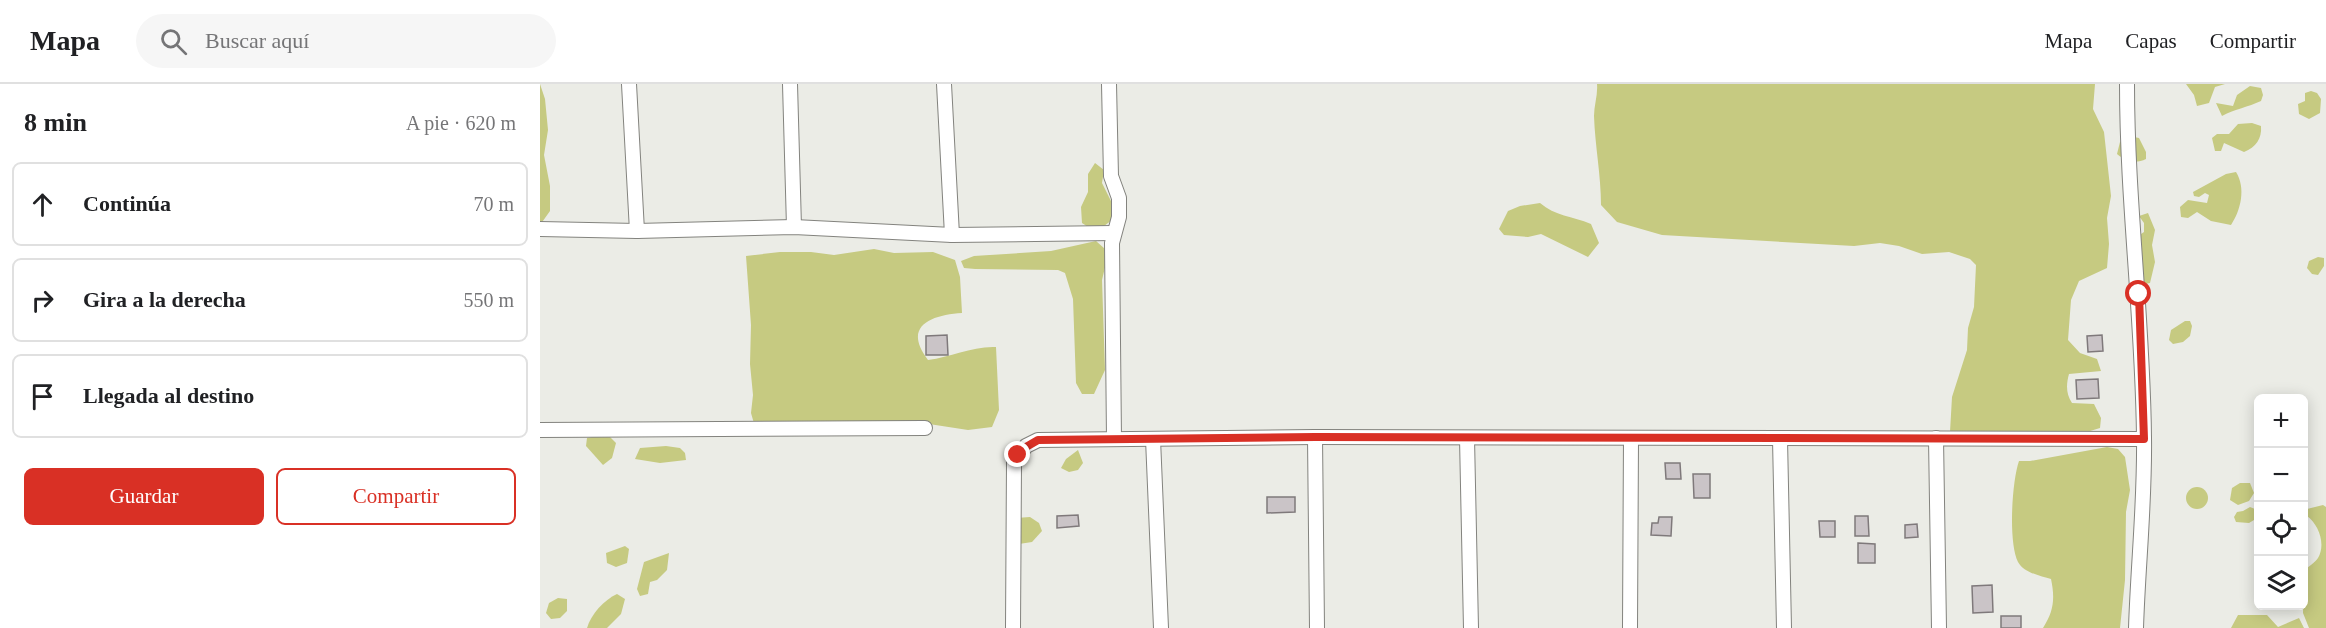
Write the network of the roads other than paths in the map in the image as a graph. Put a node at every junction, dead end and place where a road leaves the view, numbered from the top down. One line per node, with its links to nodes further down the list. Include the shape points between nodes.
1 (629, 84): 8 (street)
2 (790, 84): 6 (street)
3 (944, 84): 10 (street)
4 (1109, 84): 9 (street, via 1112,176 1119,198)
5 (2127, 84): 20 (street)
6 (794, 227): 8 (street); 10 (street)
7 (540, 229): 8 (street)
8 (637, 231)
9 (1114, 233): 10 (street); 17 (street)
10 (952, 235)
11 (925, 428): 12 (street)
12 (540, 430)
13 (1315, 437): 14 (street); 18 (street); 23 (street)
14 (1467, 438): 15 (street); 24 (street)
15 (1631, 438): 19 (street); 25 (street)
16 (1936, 438): 19 (street); 20 (street); 27 (street)
17 (1114, 439): 18 (street); 21 (street, via 1038,440 1018,455 1014,463)
18 (1153, 439): 22 (street)
19 (1780, 439): 26 (street)
20 (2144, 439): 28 (street)
21 (1013, 628)
22 (1161, 628)
23 (1317, 628)
24 (1470, 628)
25 (1630, 628)
26 (1784, 628)
27 (1939, 628)
28 (2136, 628)

